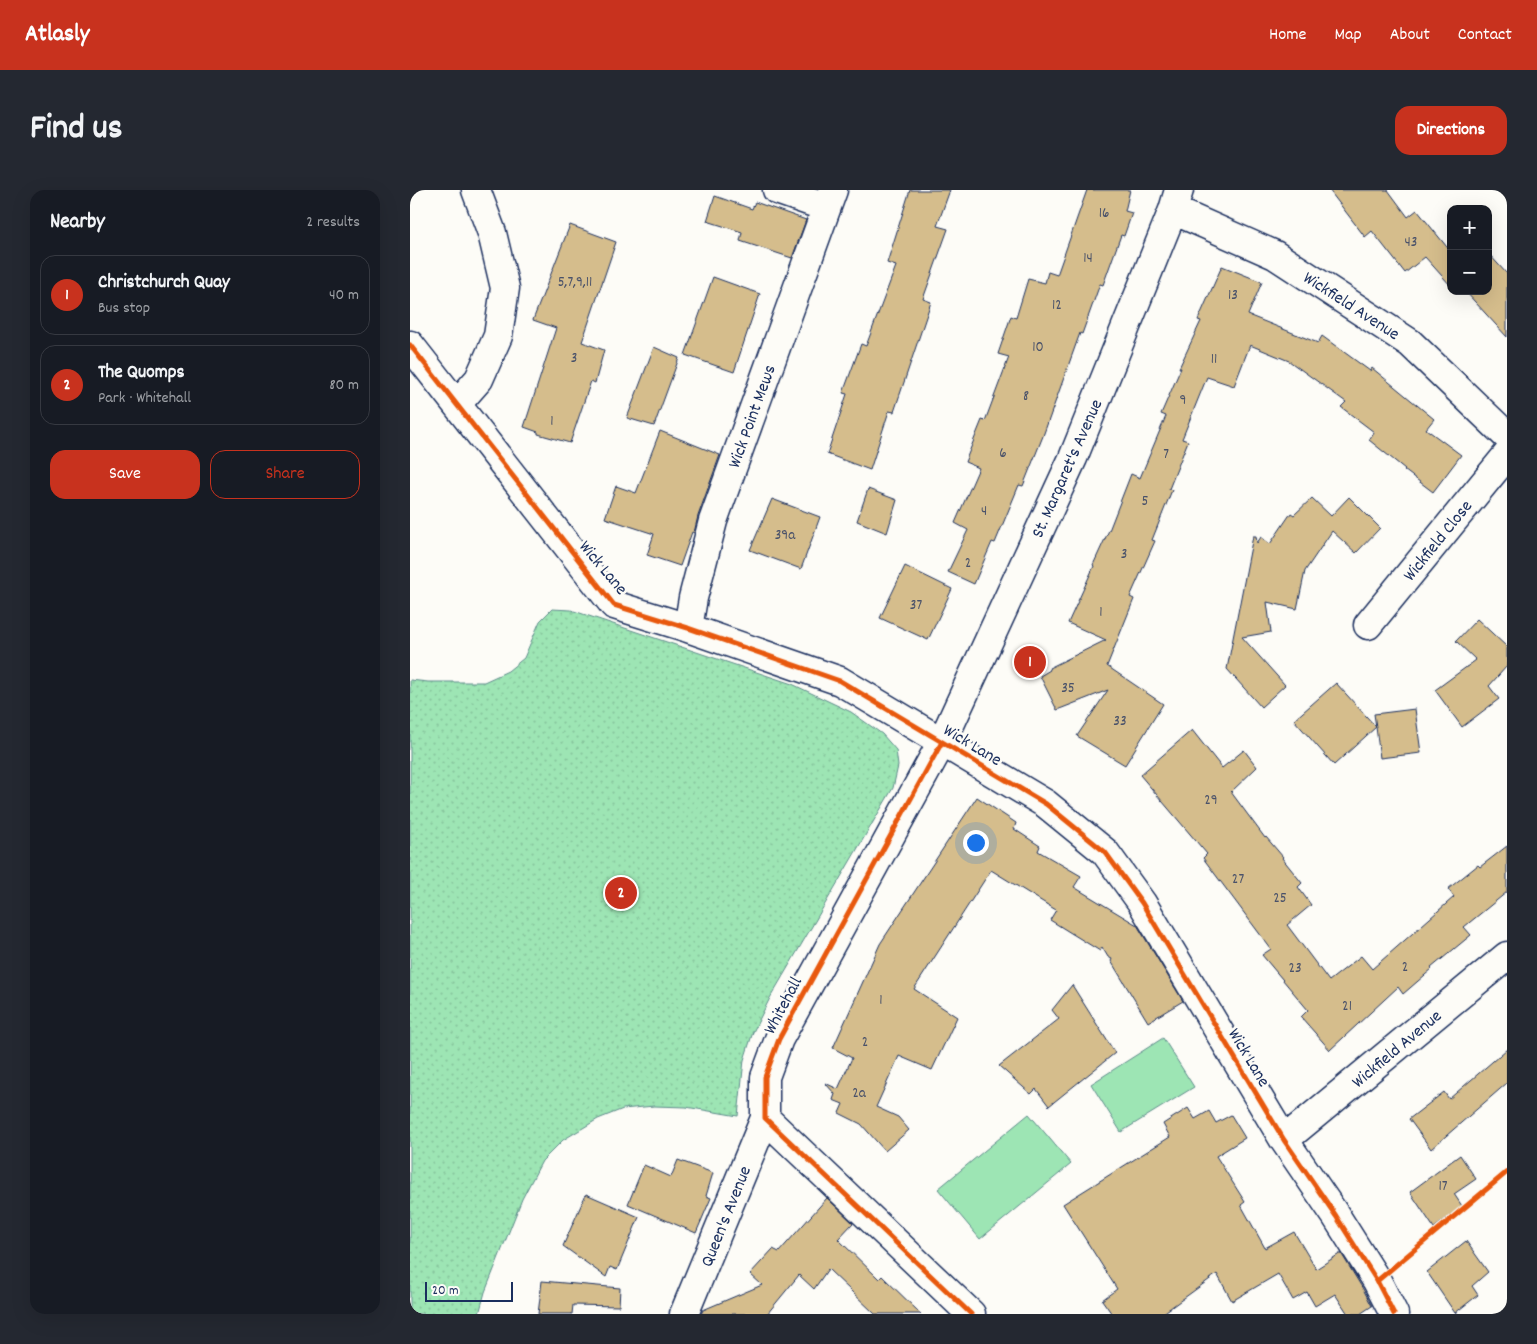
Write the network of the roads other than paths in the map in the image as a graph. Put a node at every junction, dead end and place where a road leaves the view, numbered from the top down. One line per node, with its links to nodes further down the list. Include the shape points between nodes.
1 (476, 190): 6 (street, via 492,233 505,288 498,336 479,379)
2 (777, 190): 3 (street, Wick Point Mews)
3 (830, 199): 10 (street, Wick Point Mews, via 713,521)
4 (1176, 200): 7 (street, Wickfield Avenue, via 1275,255 1410,343); 11 (street, St. Margaret's Avenue, via 1073,458)
5 (410, 345): 6 (street, Wick Lane)
6 (457, 404): 10 (street, Wick Lane, via 614,604)
7 (1507, 436)
8 (1507, 454): 9 (street, Wickfield Close)
9 (1368, 625)
10 (688, 628): 11 (street, Wick Lane, via 840,681)
11 (942, 742): 13 (street, Whitehall, via 779,1039 766,1078); 14 (street, Wick Lane, via 1046,804 1105,852 1142,904)
12 (1507, 956): 14 (street, Wickfield Avenue)
13 (766, 1118): 15 (street, Queen's Avenue); 16 (street)
14 (1284, 1140): 17 (street, Wick Lane, via 1336,1216)
15 (684, 1314)
16 (971, 1314)
17 (1394, 1314)

